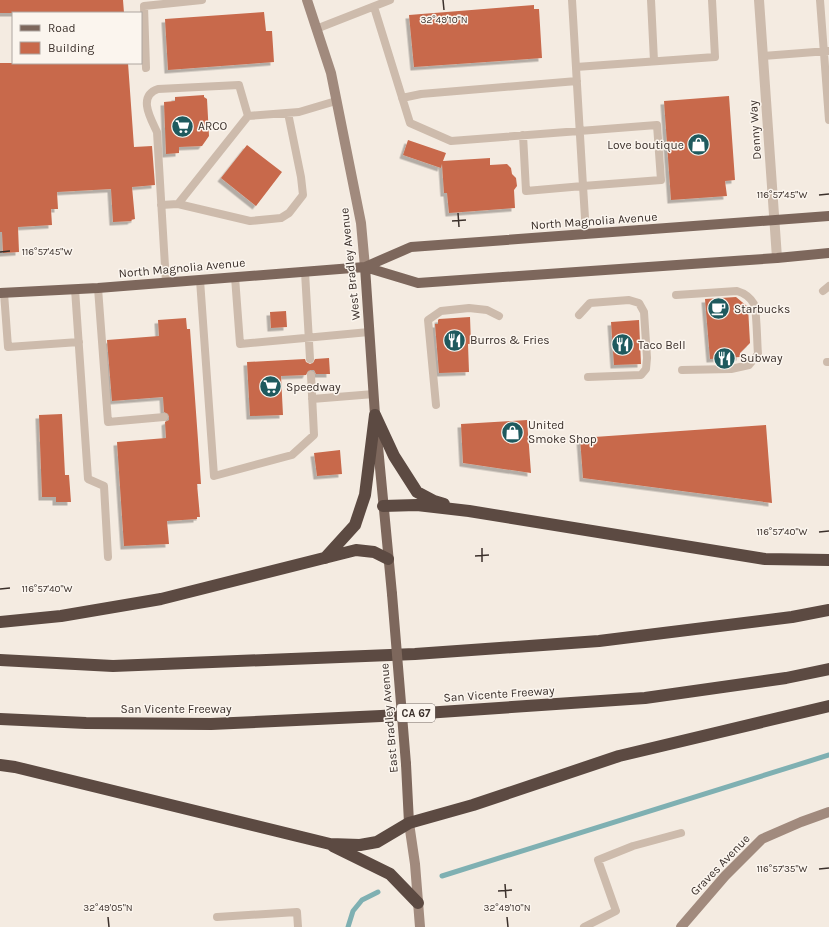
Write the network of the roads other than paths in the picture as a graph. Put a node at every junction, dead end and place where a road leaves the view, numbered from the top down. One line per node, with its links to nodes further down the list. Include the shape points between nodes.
1 (202, 0): 15 (lane, via 144,6)
2 (307, 0): 10 (main road, West Bradley Avenue)
3 (390, 0): 9 (lane)
4 (572, 0): 14 (lane)
5 (652, 0): 13 (lane)
6 (712, 0): 13 (lane, via 715,57)
7 (759, 0): 12 (street, Denny Way)
8 (820, 0): 11 (lane)
9 (374, 7): 10 (lane); 17 (lane)
10 (316, 29): 18 (main road, West Bradley Avenue, via 331,73)
11 (826, 51): 12 (lane); 21 (lane)
12 (763, 56): 28 (street, Denny Way)
13 (654, 61): 14 (lane)
14 (576, 67): 16 (lane)
15 (146, 68)
16 (577, 81): 17 (lane, via 421,94); 22 (lane)
17 (402, 98): 23 (lane, via 410,123 451,141)
18 (336, 101): 19 (lane); 32 (main road, West Bradley Avenue, via 361,223)
19 (288, 113): 20 (lane); 25 (lane, via 303,195 289,214 281,218 250,221)
20 (248, 116): 25 (lane); 26 (lane, via 239,85 153,91 148,99 147,110 157,132)
21 (829, 120)
22 (580, 131): 23 (lane); 24 (lane); 24 (lane, via 657,125 661,180)
23 (523, 135): 24 (lane, via 526,191)
24 (583, 186): 29 (lane)
25 (178, 204): 26 (lane)
26 (161, 205): 36 (lane)
27 (829, 216): 28 (main road, North Magnolia Avenue)
28 (774, 220): 29 (main road, North Magnolia Avenue); 31 (street, Denny Way)
29 (586, 234): 32 (main road, North Magnolia Avenue, via 412,247)
30 (829, 253): 31 (main road, North Magnolia Avenue)
31 (777, 258): 32 (main road, North Magnolia Avenue, via 418,283)
32 (365, 267): 33 (main road, North Magnolia Avenue); 43 (main road, West Bradley Avenue)
33 (305, 272): 34 (main road, North Magnolia Avenue); 44 (lane)
34 (235, 277): 35 (main road, North Magnolia Avenue); 44 (lane, via 240,344)
35 (200, 280): 36 (main road, North Magnolia Avenue); 51 (lane, via 214,476 292,455 314,435)
36 (166, 282): 37 (main road, North Magnolia Avenue)
37 (98, 288): 38 (main road, North Magnolia Avenue); 54 (lane, via 108,422)
38 (75, 289): 39 (main road, North Magnolia Avenue); 45 (lane)
39 (2, 293): 45 (lane, via 8,347)
40 (676, 295): 47 (lane, via 737,291 750,298 755,306 758,354 749,364 731,369)
41 (579, 315): 49 (lane, via 590,303 629,300 639,303 644,312 647,358 646,369 641,375)
42 (499, 316): 52 (lane, via 487,310 469,308 442,310 428,320)
43 (369, 332): 44 (lane); 50 (main road, West Bradley Avenue)
44 (309, 337): 46 (lane)
45 (79, 342): 57 (lane, via 88,479 104,486)
46 (310, 359)
47 (682, 370)
48 (311, 374): 51 (lane)
49 (588, 377)
50 (374, 394): 51 (lane); 53 (main road, West Bradley Avenue)
51 (312, 399)
52 (436, 405)
53 (375, 415): 55 (main road, West Bradley Avenue); 56 (highway, via 394,456 417,492 434,501); 58 (highway, via 365,495 355,525)
54 (164, 417)
55 (383, 506): 56 (highway, via 417,505); 59 (main road, East Bradley Avenue)
56 (469, 511): 60 (highway, via 765,559)
57 (108, 557)
58 (325, 558): 59 (highway, via 356,550 374,552); 62 (highway, via 161,599 61,616)
59 (388, 559): 69 (main road, East Bradley Avenue, bridge)
60 (829, 560)
61 (829, 610): 63 (highway, via 599,641 415,654 113,666)
62 (0, 622)
63 (0, 660)
64 (829, 670): 66 (highway, San Vicente Freeway / CA 67, via 645,698 381,716 212,724)
65 (829, 706): 69 (highway, via 620,756 473,805)
66 (0, 719)
67 (0, 765): 71 (highway)
68 (829, 812): 77 (main road, Graves Avenue, via 762,839 725,876)
69 (409, 822): 71 (highway, via 378,842 360,845); 72 (main road, East Bradley Avenue)
70 (681, 833): 76 (lane, via 633,846 598,860 616,911)
71 (330, 844): 72 (highway, via 390,874)
72 (418, 903): 75 (main road, East Bradley Avenue)
73 (217, 917): 74 (lane, via 297,912)
74 (298, 927)
75 (420, 927)
76 (584, 927)
77 (681, 927)

